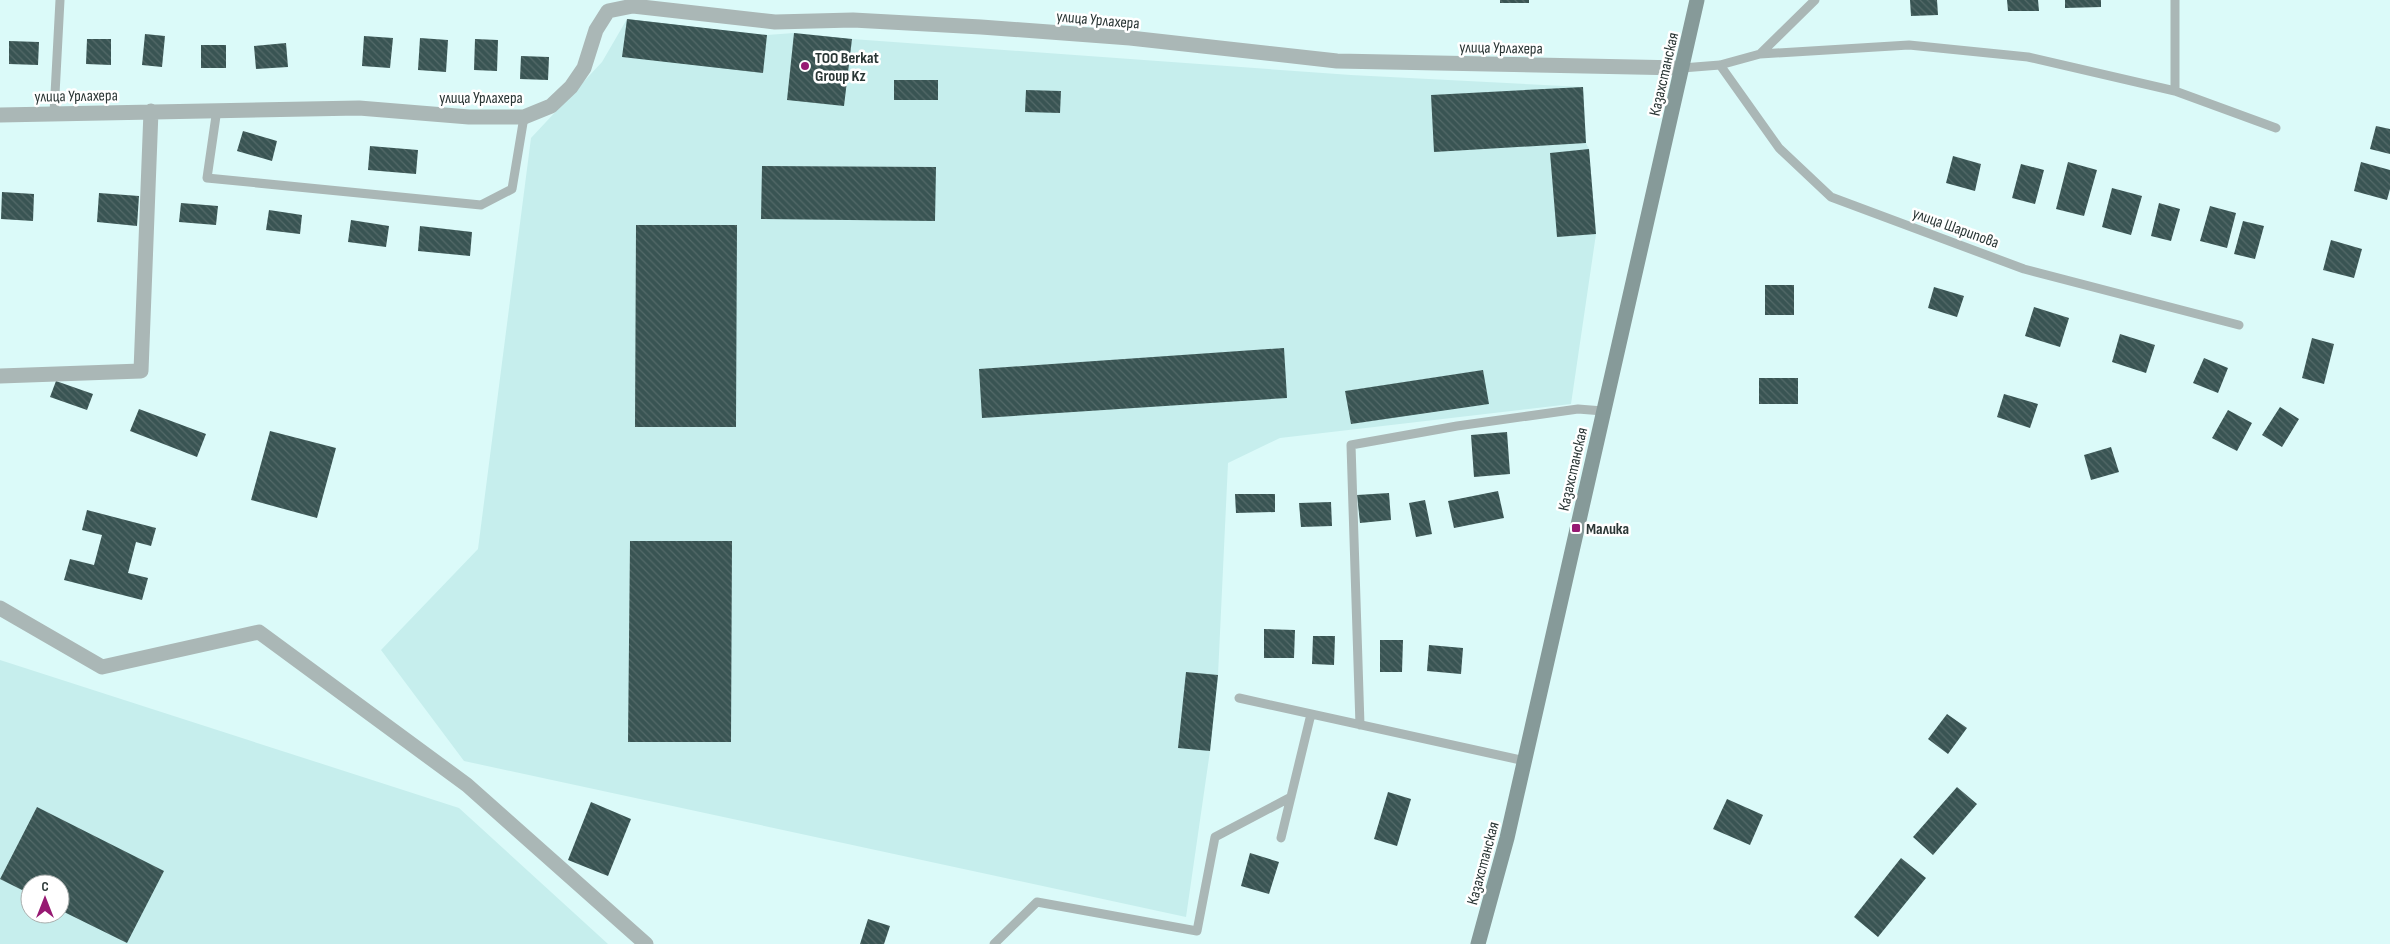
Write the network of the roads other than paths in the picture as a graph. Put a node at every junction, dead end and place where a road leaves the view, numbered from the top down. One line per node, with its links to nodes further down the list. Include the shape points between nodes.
1 (60, 0): 11 (lane)
2 (1697, 0): 7 (main road, Казахстанская)
3 (1815, 0): 5 (lane)
4 (2175, 0): 8 (lane)
5 (1760, 54): 6 (lane); 8 (lane, via 1909,45 2028,58)
6 (1720, 65): 7 (lane); 15 (lane, улица Шарипова, via 1778,148 1831,197 2024,269)
7 (1682, 68): 13 (street, улица Урлахера, via 1337,60 1130,38 853,20 775,22 634,6 608,11 596,30 584,68 571,88 551,106); 17 (main road, Казахстанская)
8 (2175, 91): 14 (lane)
9 (217, 109): 10 (street, улица Урлахера); 13 (street, улица Урлахера, via 359,108 469,117); 13 (lane, via 207,178 481,205 512,189)
10 (151, 111): 11 (street, улица Урлахера); 16 (street, via 141,371)
11 (54, 113): 12 (street, улица Урлахера)
12 (0, 114)
13 (524, 117)
14 (2276, 128)
15 (2239, 326)
16 (0, 376)
17 (1603, 411): 21 (lane, via 1569,410 1351,445); 22 (main road, Казахстанская)
18 (0, 608): 25 (street, via 102,667 259,632 467,785)
19 (1239, 698): 20 (lane)
20 (1310, 714): 21 (lane); 23 (lane)
21 (1360, 725): 22 (lane)
22 (1525, 761): 27 (main road, Казахстанская, via 1508,838)
23 (1291, 797): 24 (lane); 26 (lane, via 1215,837 1197,931 1037,902)
24 (1282, 838)
25 (646, 944)
26 (994, 944)
27 (1478, 944)

